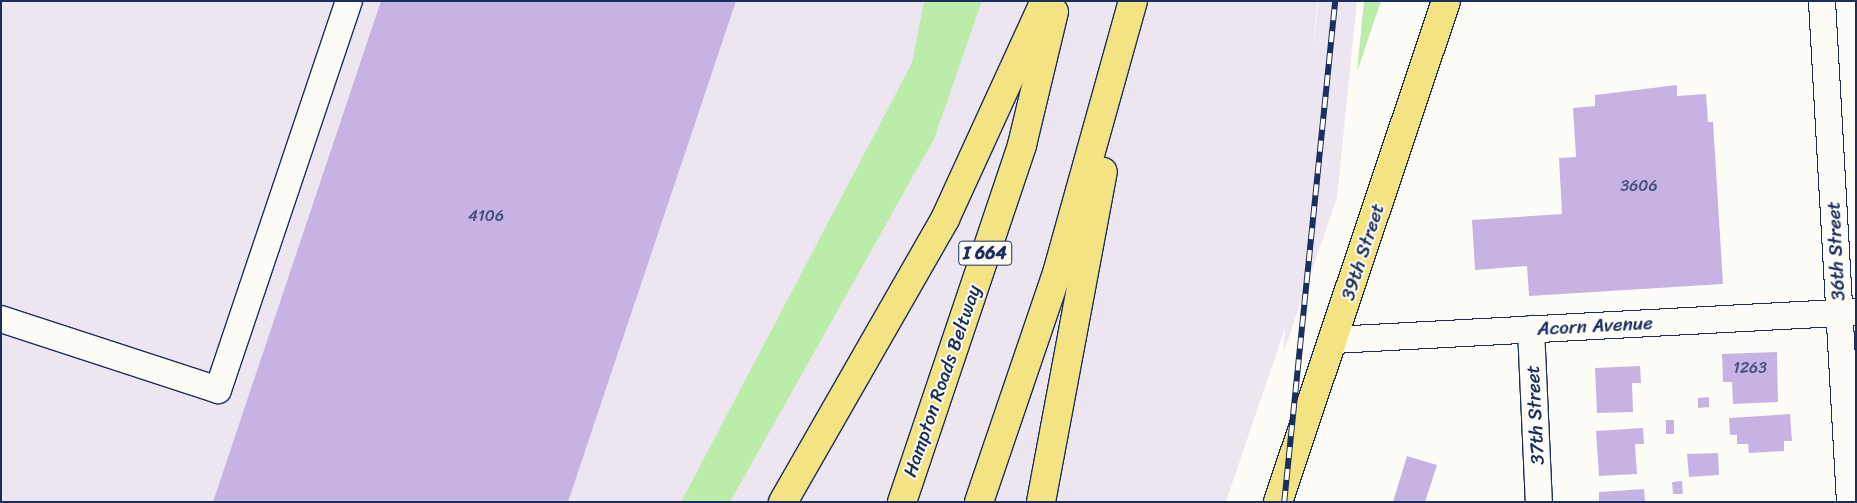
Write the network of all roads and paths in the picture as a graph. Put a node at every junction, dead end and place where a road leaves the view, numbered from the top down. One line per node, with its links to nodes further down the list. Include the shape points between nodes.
1 (349, 1): 8 (street, via 218,390)
2 (1045, 1): 11 (main road, via 945,219)
3 (1057, 1): 12 (main road, Hampton Roads Beltway / I 664, via 1022,145)
4 (1446, 1): 10 (main road, 39th Street)
5 (1822, 1): 7 (street, 36th Street)
6 (1131, 9): 13 (main road, via 1057,273); 14 (main road)
7 (1848, 313): 9 (street, Acorn Avenue); 17 (street, 36th Street)
8 (1, 319)
9 (1531, 329): 10 (street, Acorn Avenue); 16 (street, 37th Street)
10 (1334, 340): 15 (main road, 39th Street)
11 (783, 502)
12 (902, 502)
13 (979, 502)
14 (1041, 502)
15 (1278, 502)
16 (1539, 502)
17 (1850, 502)

